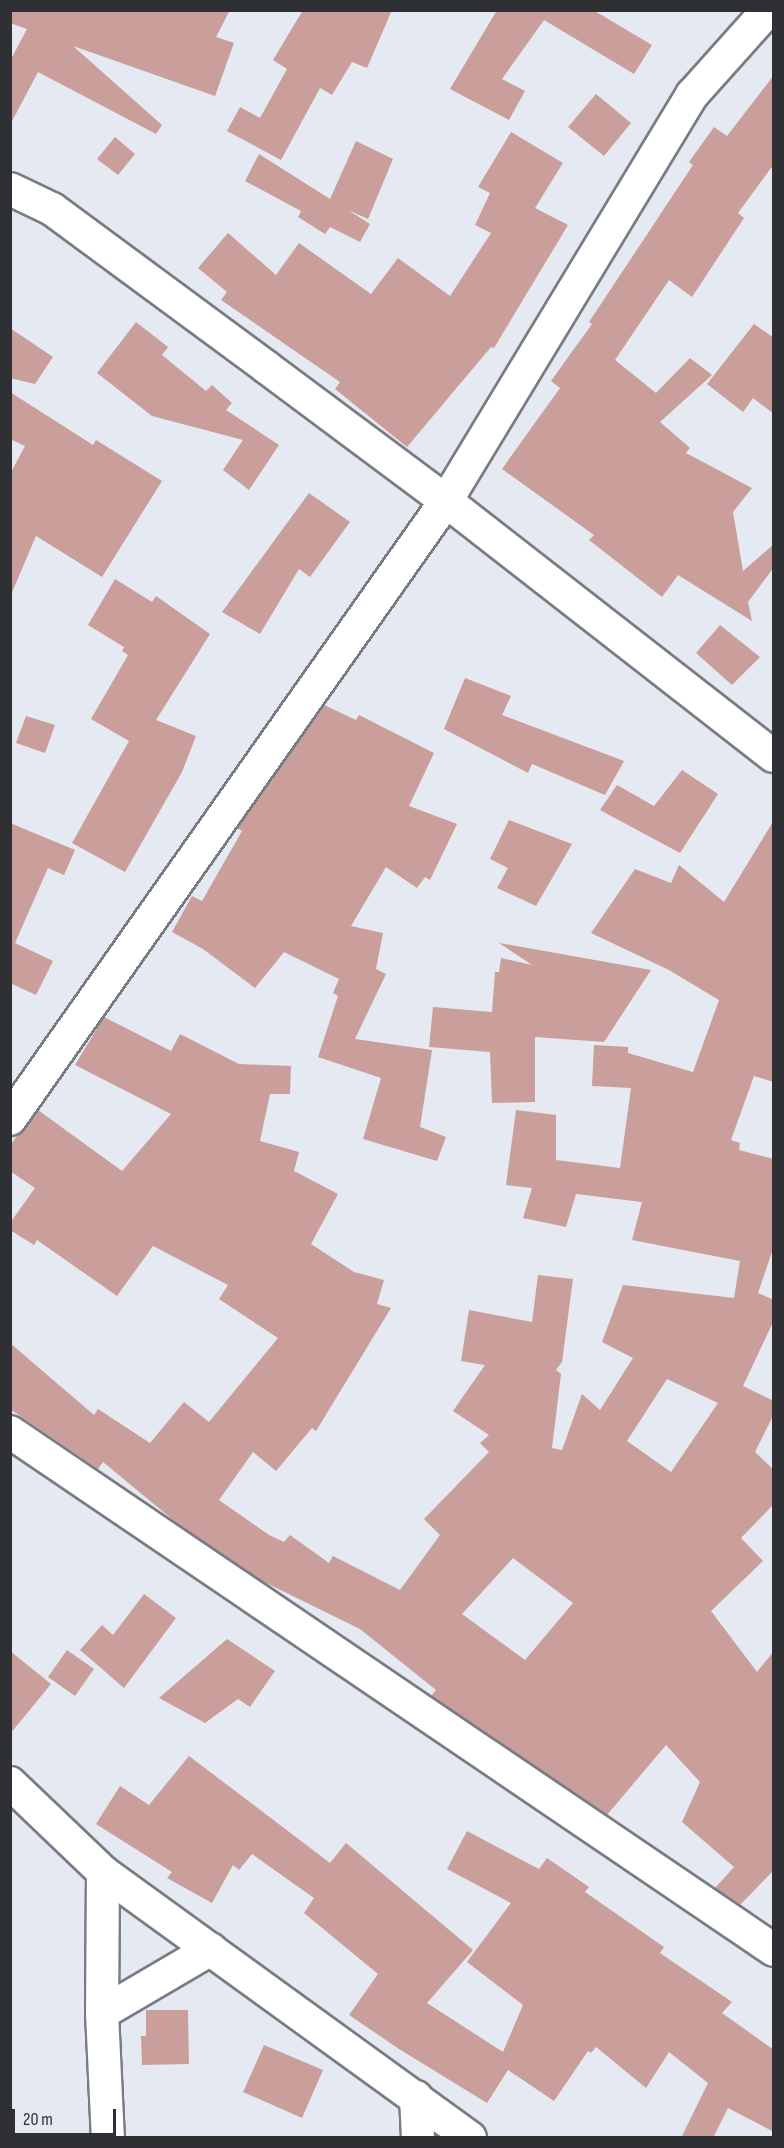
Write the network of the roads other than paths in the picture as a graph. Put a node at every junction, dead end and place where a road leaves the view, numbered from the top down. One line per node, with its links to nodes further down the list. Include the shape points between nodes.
1 (768, 10): 3 (street, via 692,95)
2 (10, 189): 3 (street, via 52,209)
3 (446, 501): 4 (street); 5 (street)
4 (774, 756)
5 (10, 1119)
6 (10, 1432): 10 (street)
7 (10, 1783): 8 (street)
8 (104, 1872): 9 (street); 11 (street)
9 (211, 1949): 11 (street); 12 (street)
10 (774, 1950)
11 (102, 2013): 13 (street)
12 (416, 2097): 14 (street); 15 (street)
13 (108, 2138)
14 (418, 2138)
15 (470, 2138)

